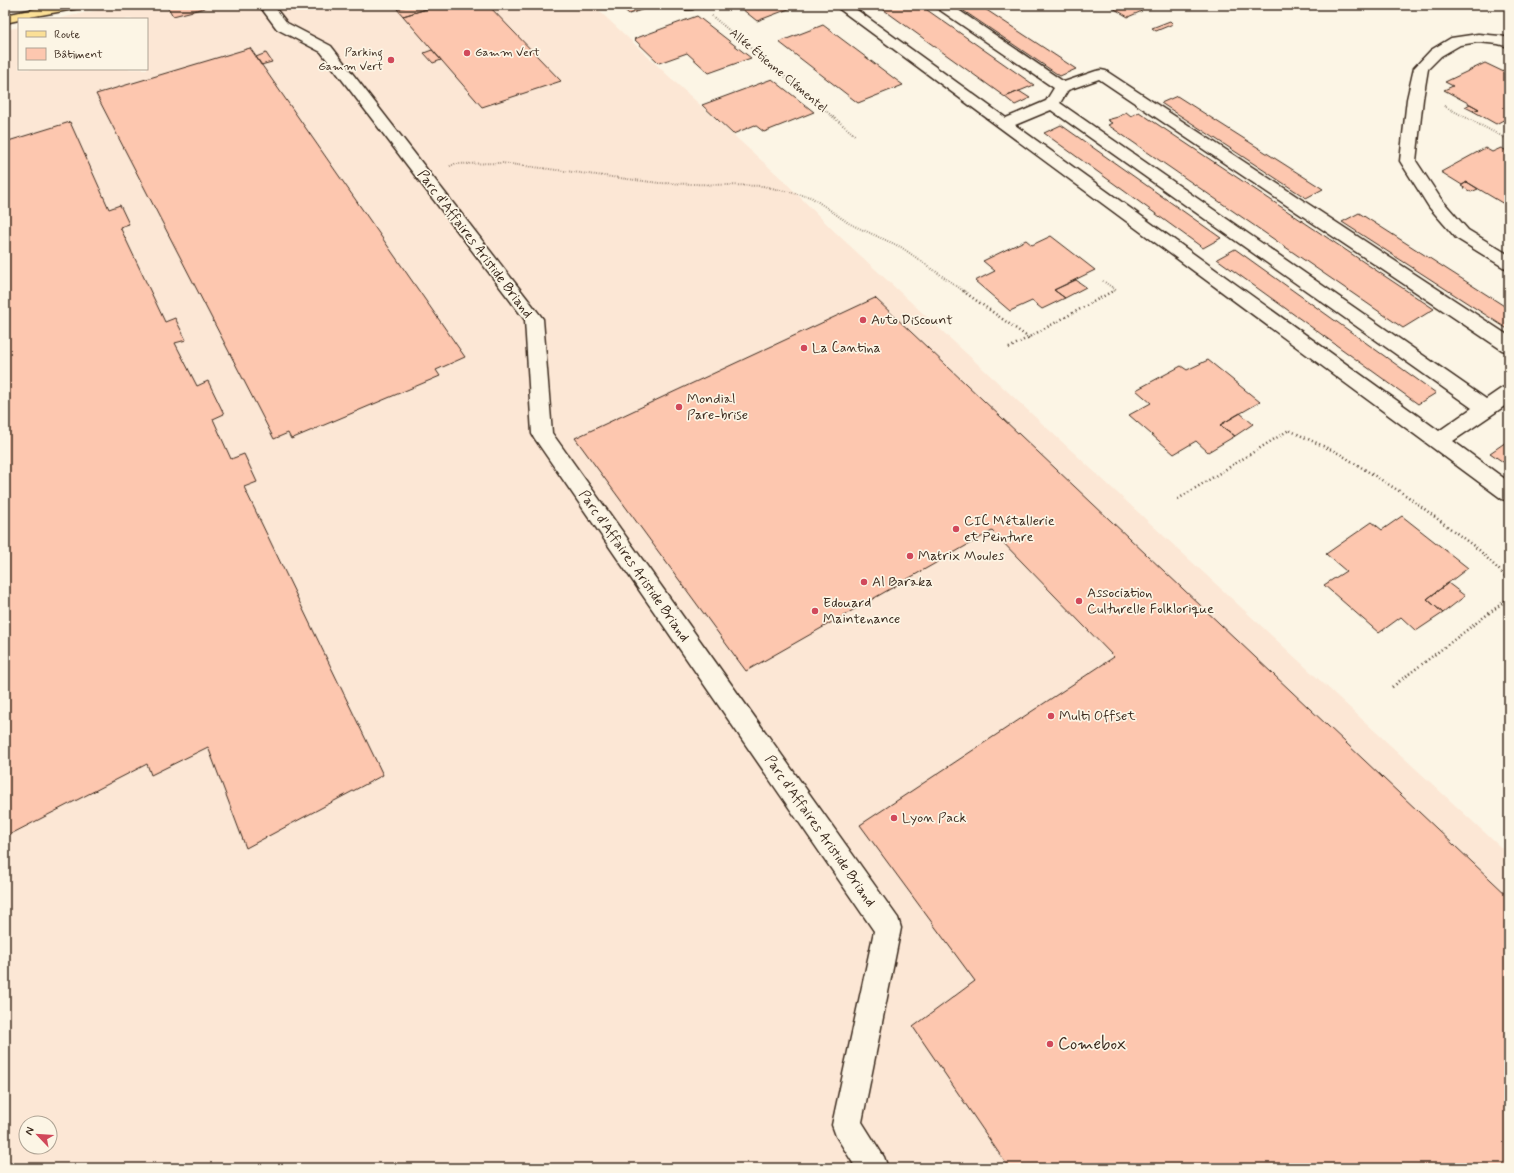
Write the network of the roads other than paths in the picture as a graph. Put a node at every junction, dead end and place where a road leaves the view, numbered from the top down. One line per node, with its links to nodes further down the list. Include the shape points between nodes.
1 (74, 5): 5 (main road)
2 (266, 5): 16 (street, Parc d'Affaires Aristide Briand, via 282,26 326,49 534,319 542,434 888,928 847,1125)
3 (841, 5): 9 (street)
4 (942, 5): 7 (street)
5 (5, 19)
6 (1509, 43): 10 (street, via 1500,40 1456,41 1436,53 1421,68 1408,161 1435,203 1462,234)
7 (1062, 87): 8 (street); 11 (street, via 1102,74)
8 (1052, 104): 9 (street); 13 (street)
9 (1004, 124): 14 (street)
10 (1509, 264)
11 (1509, 345)
12 (1509, 393): 13 (street)
13 (1487, 409): 14 (street)
14 (1439, 441): 15 (street)
15 (1509, 492)
16 (873, 1168)

